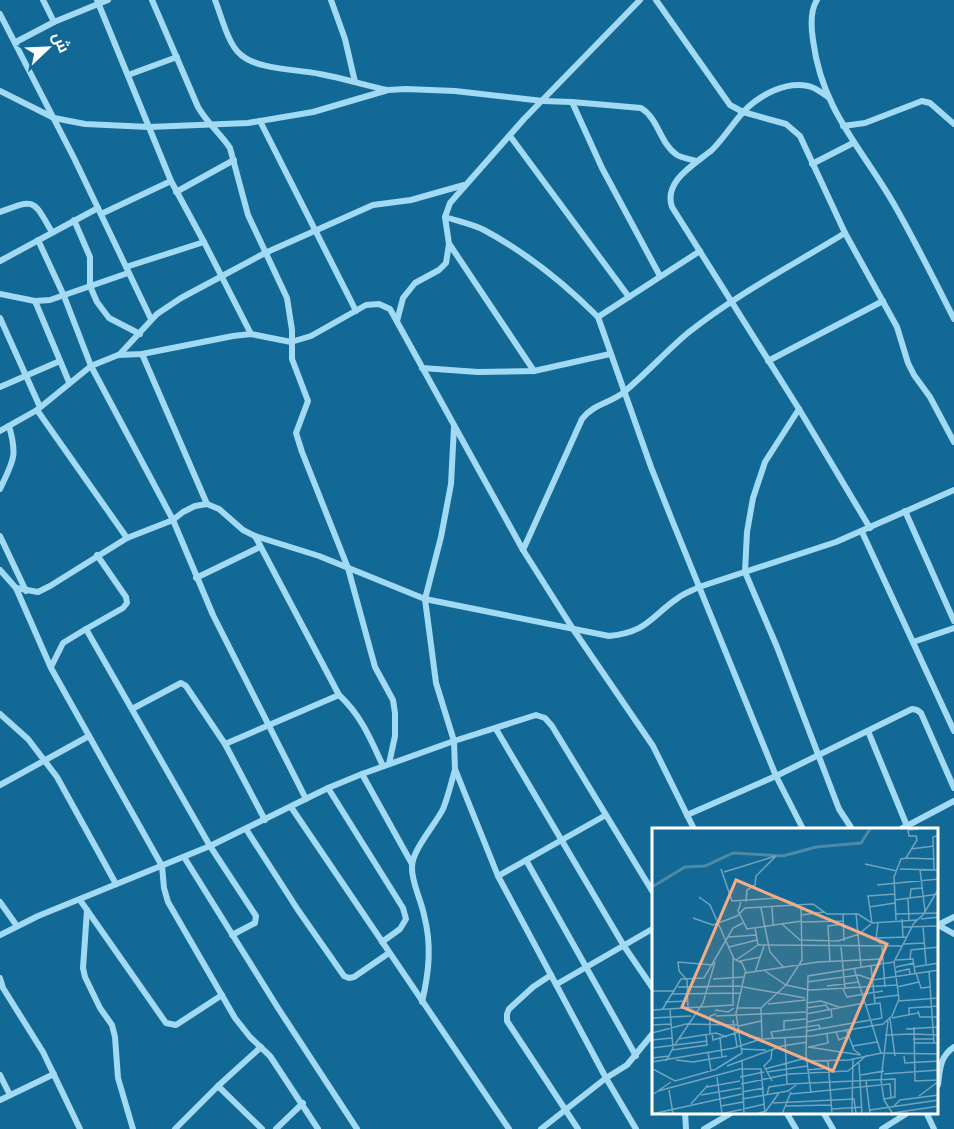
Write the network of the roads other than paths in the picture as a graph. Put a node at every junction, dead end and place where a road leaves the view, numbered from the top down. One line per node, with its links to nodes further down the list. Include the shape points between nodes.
1 (43, 0): 11 (street)
2 (108, 0): 9 (street)
3 (152, 0): 13 (street)
4 (215, 0): 15 (street, via 232,44 248,60)
5 (331, 0): 15 (street)
6 (640, 0): 19 (street)
7 (656, 0): 21 (street, via 726,100)
8 (817, 0): 18 (street, via 812,32 815,58)
9 (97, 2): 11 (street); 14 (street)
10 (0, 14): 12 (street)
11 (54, 22): 12 (street)
12 (16, 42): 22 (street)
13 (177, 57): 14 (street); 25 (street)
14 (128, 75): 27 (street)
15 (355, 82): 16 (street)
16 (388, 90): 19 (street, via 455,91); 23 (street, via 313,112)
17 (0, 91): 22 (street)
18 (828, 97): 21 (street, via 798,84 763,95); 26 (street)
19 (543, 101): 20 (street); 28 (street)
20 (572, 102): 31 (street, via 641,108 651,114 670,149); 51 (street, via 602,168)
21 (744, 112): 31 (street, via 712,150); 32 (street, via 794,129)
22 (54, 118): 27 (street, via 85,124); 36 (street)
23 (260, 121): 25 (street); 40 (street)
24 (954, 124): 26 (street, via 930,103 922,101 865,123)
25 (210, 126): 27 (street); 30 (street, via 224,139)
26 (843, 126): 29 (street)
27 (149, 127): 33 (street)
28 (510, 136): 34 (street); 55 (street)
29 (853, 143): 32 (street); 63 (street, via 897,209)
30 (234, 160): 35 (street); 47 (street, via 243,204)
31 (696, 161): 46 (street, via 674,185 670,201)
32 (812, 164): 42 (street)
33 (171, 181): 35 (street); 36 (street)
34 (465, 185): 38 (street, via 450,203); 40 (street, via 411,200 373,205)
35 (176, 192): 44 (street)
36 (99, 211): 39 (street); 49 (street)
37 (0, 212): 41 (street, via 30,203)
38 (445, 217): 45 (street); 60 (street, via 482,229 520,252 554,275)
39 (74, 220): 41 (street); 52 (street, via 90,257)
40 (315, 231): 47 (street); 59 (street)
41 (52, 232): 43 (street)
42 (845, 233): 56 (street); 58 (street)
43 (38, 240): 48 (street); 54 (street)
44 (204, 242): 49 (street); 50 (street)
45 (449, 244): 64 (street, via 446,263 415,283 403,298); 75 (street)
46 (700, 251): 51 (street); 58 (street)
47 (266, 253): 50 (street); 67 (street, via 287,298)
48 (0, 261)
49 (127, 270): 52 (street); 62 (street)
50 (222, 276): 62 (street); 66 (street)
51 (660, 276): 55 (street)
52 (90, 286): 54 (street); 65 (street, via 109,318)
53 (0, 294): 57 (street)
54 (64, 296): 57 (street); 73 (street)
55 (629, 297): 60 (street)
56 (883, 301): 72 (street); 85 (street, via 914,375)
57 (35, 302): 71 (street)
58 (731, 302): 72 (street); 79 (street, via 689,332)
59 (356, 311): 64 (street, via 379,304 390,309); 67 (street, via 311,336)
60 (598, 317): 69 (street)
61 (0, 318): 76 (street)
62 (151, 319): 65 (street)
63 (954, 320)
64 (397, 321): 74 (street)
65 (140, 334): 70 (street)
66 (251, 334): 67 (street); 68 (street)
67 (291, 342): 99 (street, via 292,359 308,401 296,433)
68 (142, 354): 70 (street); 88 (street)
69 (610, 354): 75 (street); 79 (street)
70 (118, 355): 73 (street)
71 (60, 361): 76 (street); 77 (street)
72 (768, 361): 81 (street)
73 (91, 366): 77 (street); 90 (street)
74 (423, 368): 75 (street); 82 (street)
75 (534, 371)
76 (25, 375): 78 (street); 80 (street)
77 (69, 382): 80 (street)
78 (0, 387)
79 (624, 392): 97 (street, via 588,411 582,419); 103 (street)
80 (38, 408): 83 (street); 95 (street)
81 (799, 409): 91 (street); 101 (street, via 765,462 753,498)
82 (454, 425): 97 (street); 106 (street, via 451,484)
83 (9, 426): 84 (street); 86 (street, via 14,460)
84 (0, 431)
85 (954, 442)
86 (0, 489)
87 (954, 490): 89 (street)
88 (207, 504): 90 (street, via 195,506); 94 (street)
89 (906, 511): 91 (street); 107 (street)
90 (173, 520): 95 (street); 102 (street)
91 (870, 528): 92 (street)
92 (862, 532): 101 (street); 111 (street)
93 (0, 536): 105 (street)
94 (255, 536): 96 (street); 99 (street)
95 (127, 538): 98 (street)
96 (260, 547): 102 (street); 113 (street)
97 (524, 550): 109 (street)
98 (97, 555): 105 (street, via 50,586 38,592); 110 (street, via 127,603)
99 (348, 568): 106 (street); 125 (street, via 375,666 393,700 395,736)
100 (0, 570): 104 (street)
101 (745, 572): 103 (street); 123 (street)
102 (196, 578): 116 (street)
103 (699, 587): 109 (street, via 631,632 609,636); 128 (street)
104 (16, 588): 105 (street); 112 (street)
105 (26, 591)
106 (425, 599): 109 (street); 121 (street, via 436,683)
107 (954, 621)
108 (954, 628): 111 (street)
109 (573, 629): 136 (street, via 653,746)
110 (86, 630): 112 (street, via 63,643); 114 (street)
111 (913, 642): 119 (street)
112 (51, 668): 120 (street)
113 (339, 695): 116 (street); 125 (street, via 363,722)
114 (132, 709): 122 (street, via 184,684); 145 (street)
115 (0, 714): 124 (street)
116 (269, 727): 122 (street); 132 (street)
117 (496, 729): 121 (street); 135 (street, via 536,715 545,718); 144 (street)
118 (868, 731): 123 (street); 131 (street, via 917,710); 138 (street)
119 (954, 731)
120 (89, 736): 124 (street); 149 (street)
121 (454, 741): 125 (street); 126 (street)
122 (225, 744): 137 (street)
123 (818, 755): 128 (street); 141 (street, via 839,809)
124 (46, 761): 129 (street); 151 (street)
125 (386, 765): 127 (street)
126 (455, 769): 148 (street, via 443,809); 150 (street)
127 (362, 774): 130 (street); 148 (street)
128 (776, 776): 136 (street); 140 (street)
129 (0, 785)
130 (328, 788): 132 (street); 164 (street, via 403,908 406,919 400,929)
131 (954, 788)
132 (306, 799): 134 (street)
133 (954, 801): 138 (street)
134 (291, 807): 137 (street); 164 (street)
135 (606, 815): 144 (street); 152 (street)
136 (687, 815): 139 (street)
137 (265, 820): 143 (street)
138 (908, 826): 142 (street)
139 (694, 828)
140 (802, 828)
141 (851, 828)
142 (903, 828)
143 (246, 829): 145 (street); 166 (street, via 344,976 354,977)
144 (561, 841): 147 (street); 165 (street)
145 (210, 846): 146 (street); 163 (street, via 256,916 255,923)
146 (183, 857): 149 (street); 163 (street)
147 (526, 860): 150 (street); 167 (street)
148 (411, 864): 173 (street, via 430,945)
149 (162, 866): 151 (street); 172 (street, via 168,902)
150 (498, 876): 168 (street)
151 (116, 884): 153 (street)
152 (652, 891)
153 (80, 900): 155 (street); 158 (street)
154 (0, 902): 158 (street)
155 (87, 910): 172 (street, via 166,1023 176,1025); 194 (street, via 83,968 100,1008 112,1024 118,1078)
156 (954, 916): 157 (street)
157 (939, 924)
158 (17, 926): 162 (street)
159 (939, 926): 161 (street)
160 (652, 929): 165 (street)
161 (954, 934)
162 (0, 935)
163 (232, 935): 199 (street)
164 (382, 942): 166 (street)
165 (624, 946): 167 (street); 171 (street)
166 (389, 953): 173 (street)
167 (586, 968): 170 (street); 177 (street)
168 (551, 975): 170 (street); 186 (street, via 509,1009 507,1021)
169 (0, 978): 178 (street)
170 (557, 984): 181 (street)
171 (652, 987)
172 (222, 995): 175 (street, via 235,1018)
173 (422, 1002): 200 (street)
174 (652, 1035): 177 (street)
175 (261, 1047): 182 (street); 185 (street)
176 (954, 1047): 180 (street, via 941,1061)
177 (636, 1056): 181 (street)
178 (54, 1074): 183 (street); 193 (street)
179 (0, 1075): 183 (street)
180 (939, 1077)
181 (606, 1078): 186 (street); 203 (street)
182 (218, 1086): 195 (street); 196 (street)
183 (10, 1095): 184 (street)
184 (0, 1100)
185 (303, 1103): 197 (street); 198 (street)
186 (565, 1109): 201 (street); 202 (street)
187 (685, 1114): 204 (street)
188 (731, 1114): 205 (street)
189 (787, 1114): 206 (street)
190 (824, 1114): 207 (street)
191 (907, 1114): 208 (street)
192 (926, 1114): 209 (street)
193 (80, 1129)
194 (133, 1129)
195 (175, 1129)
196 (262, 1129)
197 (276, 1129)
198 (318, 1129)
199 (357, 1129)
200 (509, 1129)
201 (542, 1129)
202 (578, 1129)
203 (636, 1129)
204 (686, 1129)
205 (704, 1129)
206 (796, 1129)
207 (832, 1129)
208 (882, 1129)
209 (934, 1129)

